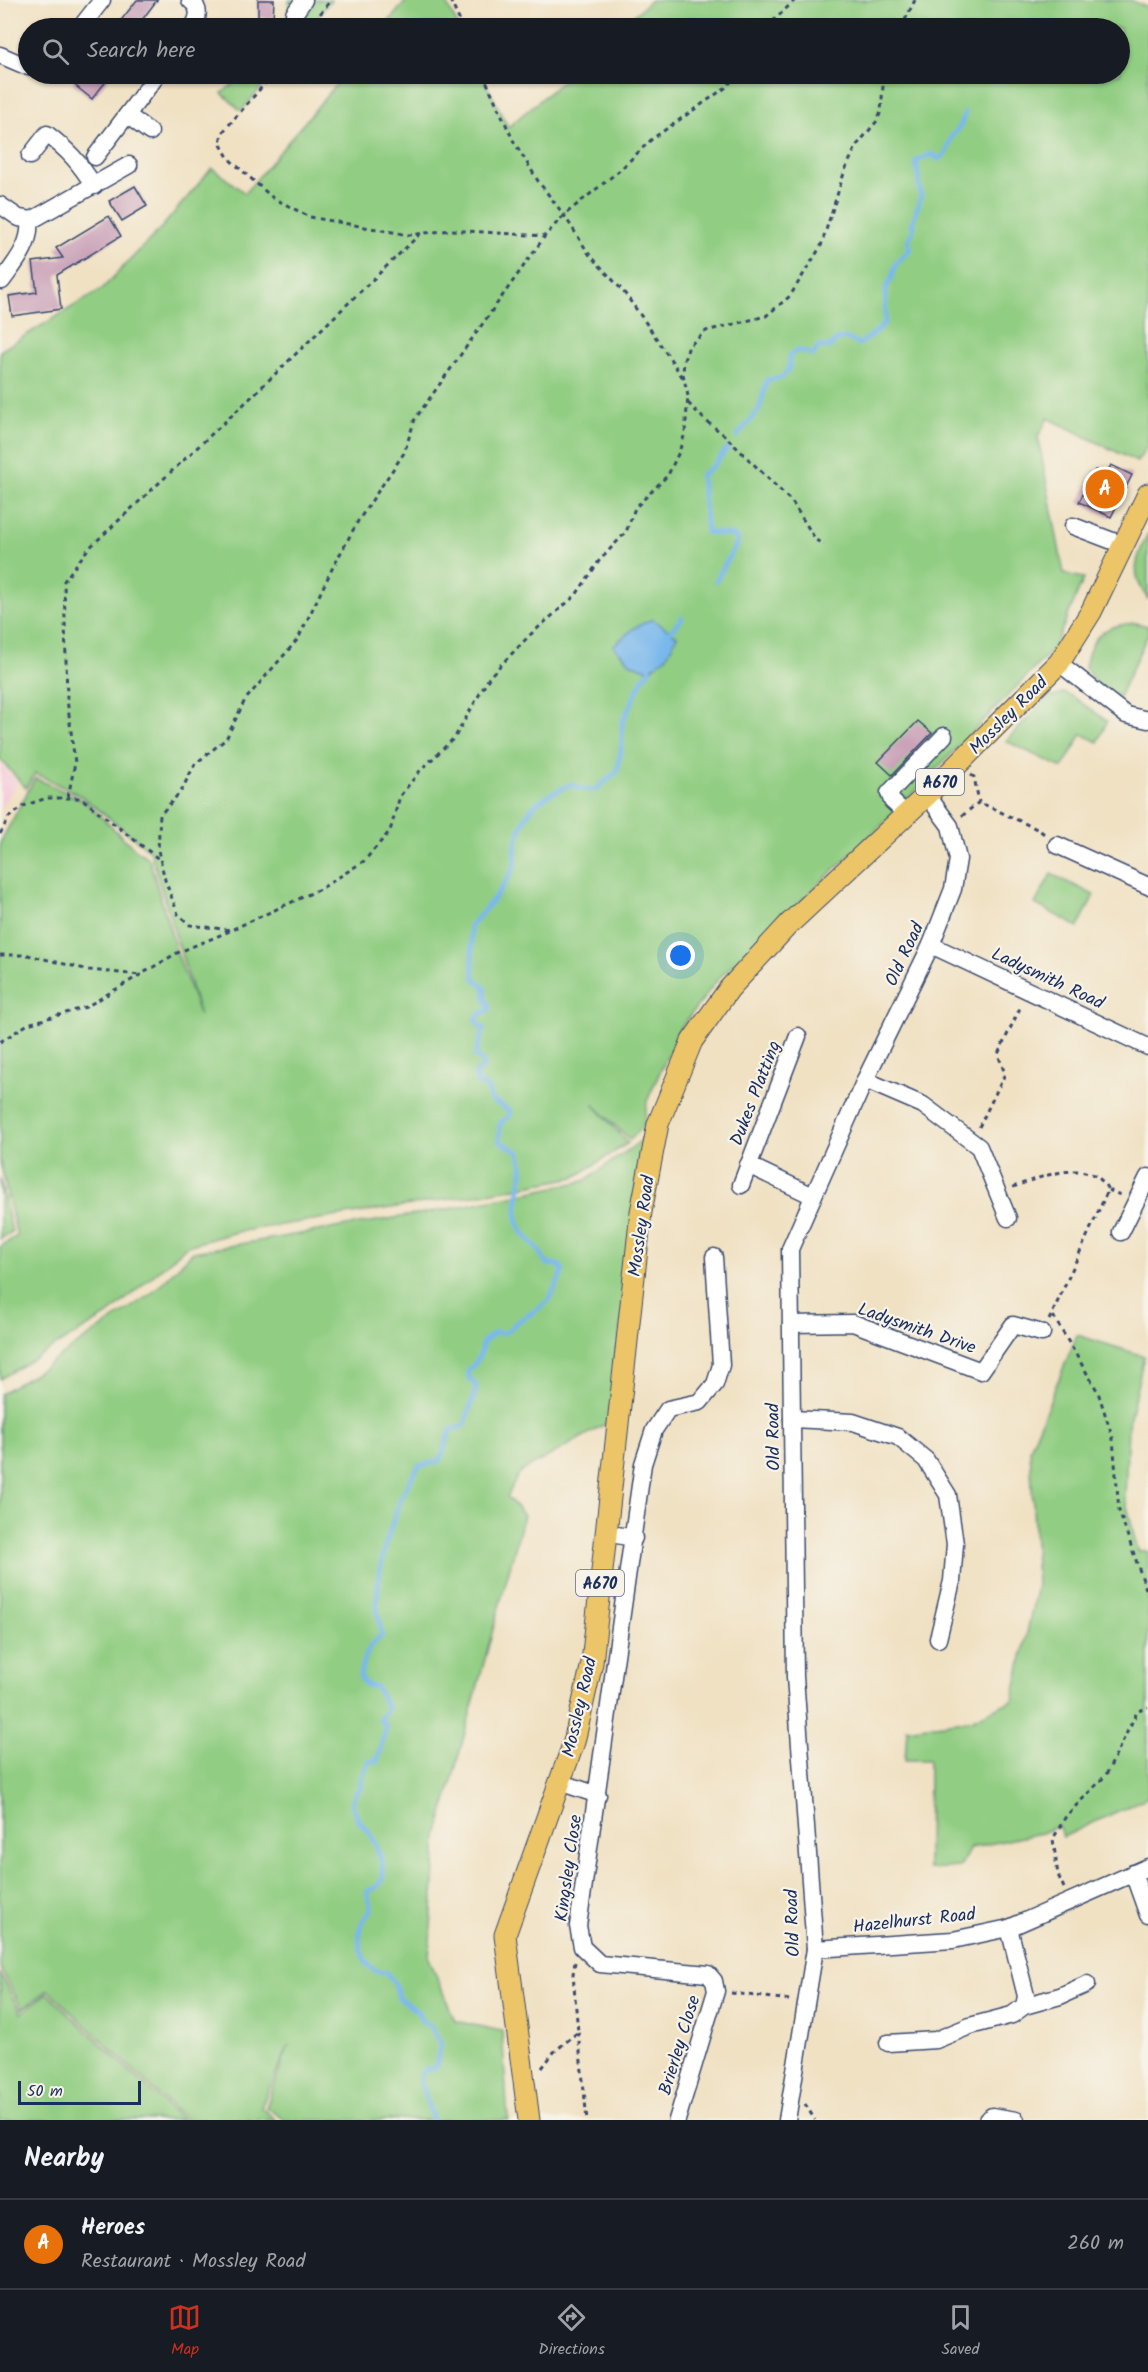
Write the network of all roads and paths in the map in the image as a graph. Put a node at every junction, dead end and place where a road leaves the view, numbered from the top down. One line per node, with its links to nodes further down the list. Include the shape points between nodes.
1 (102, 0): 9 (street)
2 (190, 0): 10 (street, via 197,9)
3 (304, 0): 8 (street)
4 (331, 0): 11 (path)
5 (450, 0): 12 (path)
6 (795, 0): 13 (path)
7 (915, 0): 14 (path)
8 (294, 14)
9 (88, 18)
10 (197, 18)
11 (317, 18)
12 (458, 18)
13 (776, 18)
14 (906, 18)
15 (0, 55): 16 (street)
16 (18, 62)
17 (150, 84): 22 (street)
18 (264, 84): 31 (path, via 222,133 220,143 229,159 273,198 310,217 409,235)
19 (488, 84): 29 (path, via 513,140)
20 (729, 84): 29 (path, via 652,139)
21 (883, 84): 34 (path, via 881,111 857,145 820,246 790,296 766,316 706,331 688,346)
22 (127, 115): 23 (street); 25 (street)
23 (150, 132)
24 (30, 156): 27 (street, via 46,134 78,160)
25 (95, 157)
26 (129, 165): 27 (street)
27 (94, 186): 30 (street)
28 (0, 205): 30 (street)
29 (564, 215): 32 (path); 34 (path)
30 (29, 220): 33 (street, via 25,246)
31 (421, 233): 32 (path, via 451,230); 45 (path, via 88,549 64,581 67,699 75,764)
32 (545, 236): 51 (path, via 415,419 404,453 358,520 298,639 245,700 226,739 195,764 181,791 160,814)
33 (2, 281)
34 (684, 379): 35 (path)
35 (688, 403): 38 (path, via 792,502 816,540); 53 (path, via 685,433 668,475 635,508 626,532 599,561 576,595 490,676 455,737 400,796 390,831 364,861 322,888)
36 (1148, 494): 39 (main road, Mossley Road / A670)
37 (1073, 526): 39 (street)
38 (824, 545)
39 (1123, 545): 40 (main road, Mossley Road / A670, via 1091,612)
40 (1059, 663): 41 (street, via 1126,715); 43 (main road, Mossley Road / A670)
41 (1148, 720)
42 (944, 736): 47 (street, via 889,793)
43 (959, 764): 44 (main road, Mossley Road / A670); 46 (path, via 974,777)
44 (927, 795): 47 (main road, Mossley Road / A670); 48 (street, Old Road)
45 (68, 797): 49 (path, via 26,805 9,817); 51 (path, via 81,798)
46 (979, 802): 48 (path); 50 (path, via 1040,830)
47 (906, 814): 75 (main road, Mossley Road / A670, via 789,924 729,988 692,1041 658,1124 641,1212)
48 (950, 826): 54 (street, Old Road, via 958,859 953,889)
49 (0, 834)
50 (1057, 845): 52 (street)
51 (160, 861): 53 (path, via 178,914 190,925)
52 (1148, 886)
53 (231, 930): 56 (path, via 177,953)
54 (931, 945): 57 (street, Ladysmith Road); 61 (street, Old Road)
55 (0, 955): 56 (path, via 28,955 89,970)
56 (141, 975): 59 (path, via 86,1007 28,1024)
57 (1028, 991): 60 (street, Ladysmith Road); 62 (path, via 998,1054 1005,1074)
58 (798, 1036): 63 (street, Dukes Platting)
59 (0, 1042)
60 (1148, 1047)
61 (866, 1080): 62 (street, via 923,1105); 67 (street, Old Road)
62 (971, 1141): 66 (street, via 979,1147)
63 (748, 1165): 65 (street, Dukes Platting); 67 (street, Dukes Platting)
64 (1148, 1177): 69 (street)
65 (741, 1185)
66 (998, 1192): 68 (street); 71 (path, via 1051,1173 1071,1172 1093,1173 1108,1190)
67 (813, 1196): 72 (street, Old Road, via 790,1249)
68 (1008, 1218)
69 (1121, 1232)
70 (714, 1257): 76 (street, Kingsley Close, via 721,1365 715,1384 700,1402 668,1408 654,1430 644,1464)
71 (1052, 1314): 73 (path); 77 (path, via 1098,1392 1113,1439 1119,1511)
72 (791, 1324): 73 (street, Ladysmith Drive, via 853,1323 981,1371 1013,1325); 74 (street, Old Road)
73 (1042, 1333)
74 (792, 1419): 78 (street, via 853,1422 898,1437 926,1460 948,1495 955,1544 952,1581); 87 (street, Old Road, via 795,1677)
75 (604, 1533): 76 (street); 80 (main road, Mossley Road / A670, via 592,1663 574,1742)
76 (634, 1538): 81 (street, Kingsley Close)
77 (1148, 1594)
78 (938, 1639)
79 (1148, 1707): 83 (path, via 1137,1712 1107,1775 1066,1816 1053,1839 1058,1875)
80 (559, 1782): 81 (street, Kingsley Close); 94 (main road, Mossley Road / A670, via 505,1935)
81 (598, 1795): 86 (street, Kingsley Close, via 578,1926)
82 (1140, 1870): 83 (street, Hazelhurst Road); 84 (street)
83 (1070, 1902): 85 (street, Hazelhurst Road)
84 (1148, 1915)
85 (1009, 1928): 87 (street, Hazelhurst Road, via 953,1940); 91 (street, via 1026,1996)
86 (582, 1947): 89 (street, Brierley Close, via 600,1964 708,1974); 92 (path, via 573,1974)
87 (815, 1949): 90 (street, Old Road)
88 (1087, 1984): 91 (street)
89 (716, 1991): 90 (path); 97 (street, Brierley Close)
90 (807, 2002): 98 (street, Old Road)
91 (1024, 2006): 93 (street, via 1012,2015 936,2040)
92 (578, 2032): 94 (path, via 554,2052); 96 (path)
93 (888, 2043)
94 (526, 2092): 95 (main road, Mossley Road / A670)
95 (530, 2120)
96 (587, 2120)
97 (677, 2120)
98 (787, 2120)
99 (987, 2120): 100 (street, via 992,2116)
100 (1016, 2120)

